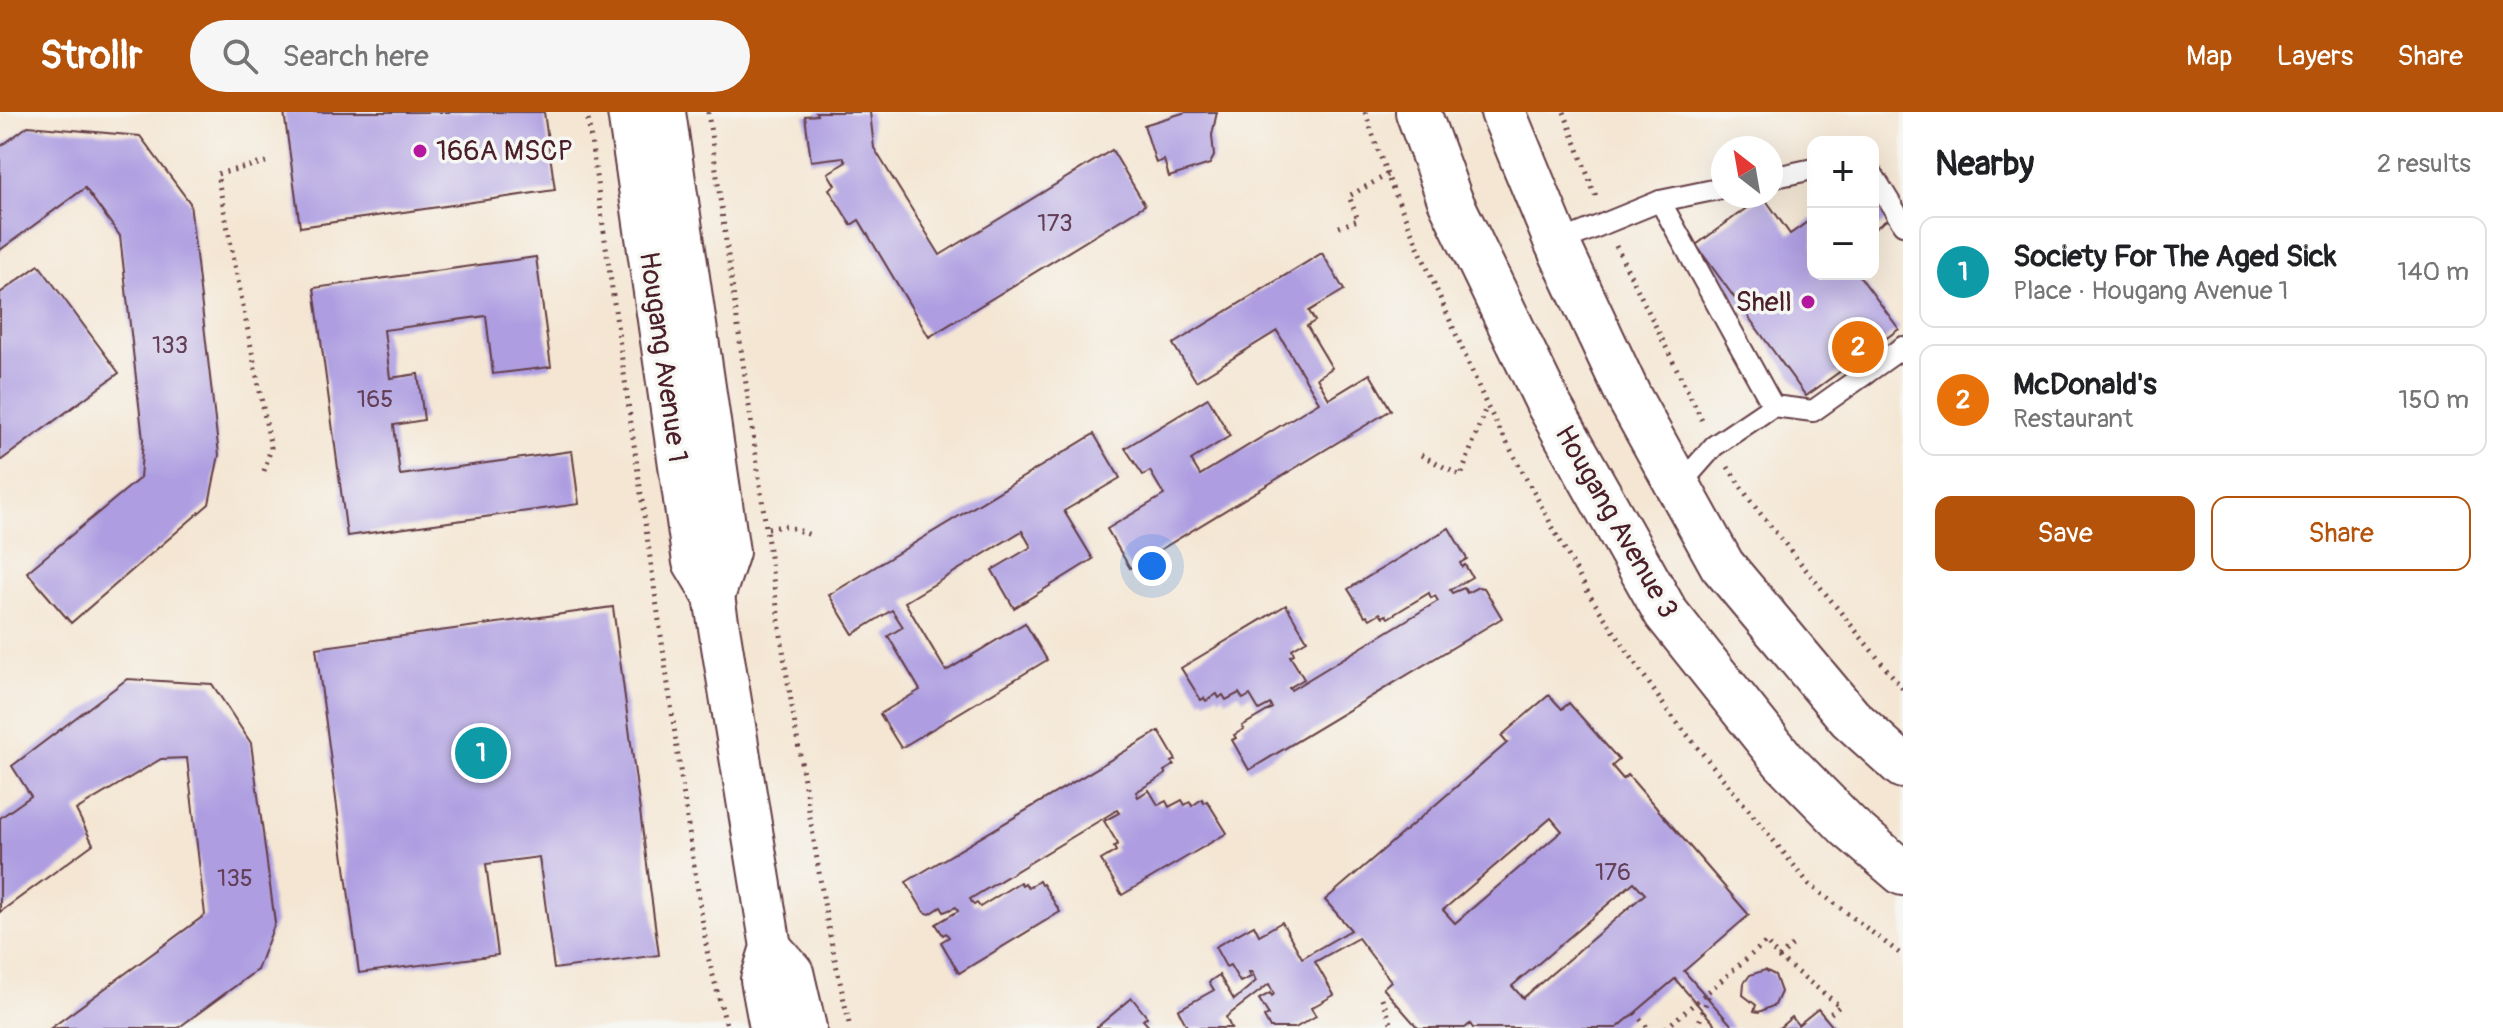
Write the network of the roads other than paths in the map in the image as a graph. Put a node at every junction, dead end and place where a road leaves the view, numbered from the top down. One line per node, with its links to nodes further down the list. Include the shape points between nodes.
1 (628, 112): 15 (street, Hougang Avenue 1, via 693,562)
2 (665, 112): 15 (street, Hougang Avenue 1, via 729,552)
3 (1418, 112): 17 (highway, Hougang Avenue 3, via 1450,200 1549,405 1666,613 1784,761)
4 (1503, 112): 11 (highway)
5 (1807, 170): 6 (lane)
6 (1783, 175)
7 (1879, 185): 10 (lane)
8 (1711, 190): 9 (lane)
9 (1660, 201): 11 (lane); 13 (lane)
10 (1903, 224)
11 (1557, 243): 14 (highway)
12 (1903, 347): 13 (lane, via 1813,411)
13 (1773, 406): 14 (lane, via 1714,446)
14 (1678, 487): 16 (highway, via 1722,565 1850,718)
15 (714, 597): 18 (street, Hougang Avenue 1)
16 (1903, 766)
17 (1903, 873)
18 (771, 947): 19 (street, Hougang Avenue 1, via 761,980); 20 (street, Hougang Avenue 1, via 793,972)
19 (770, 1028)
20 (806, 1028)

